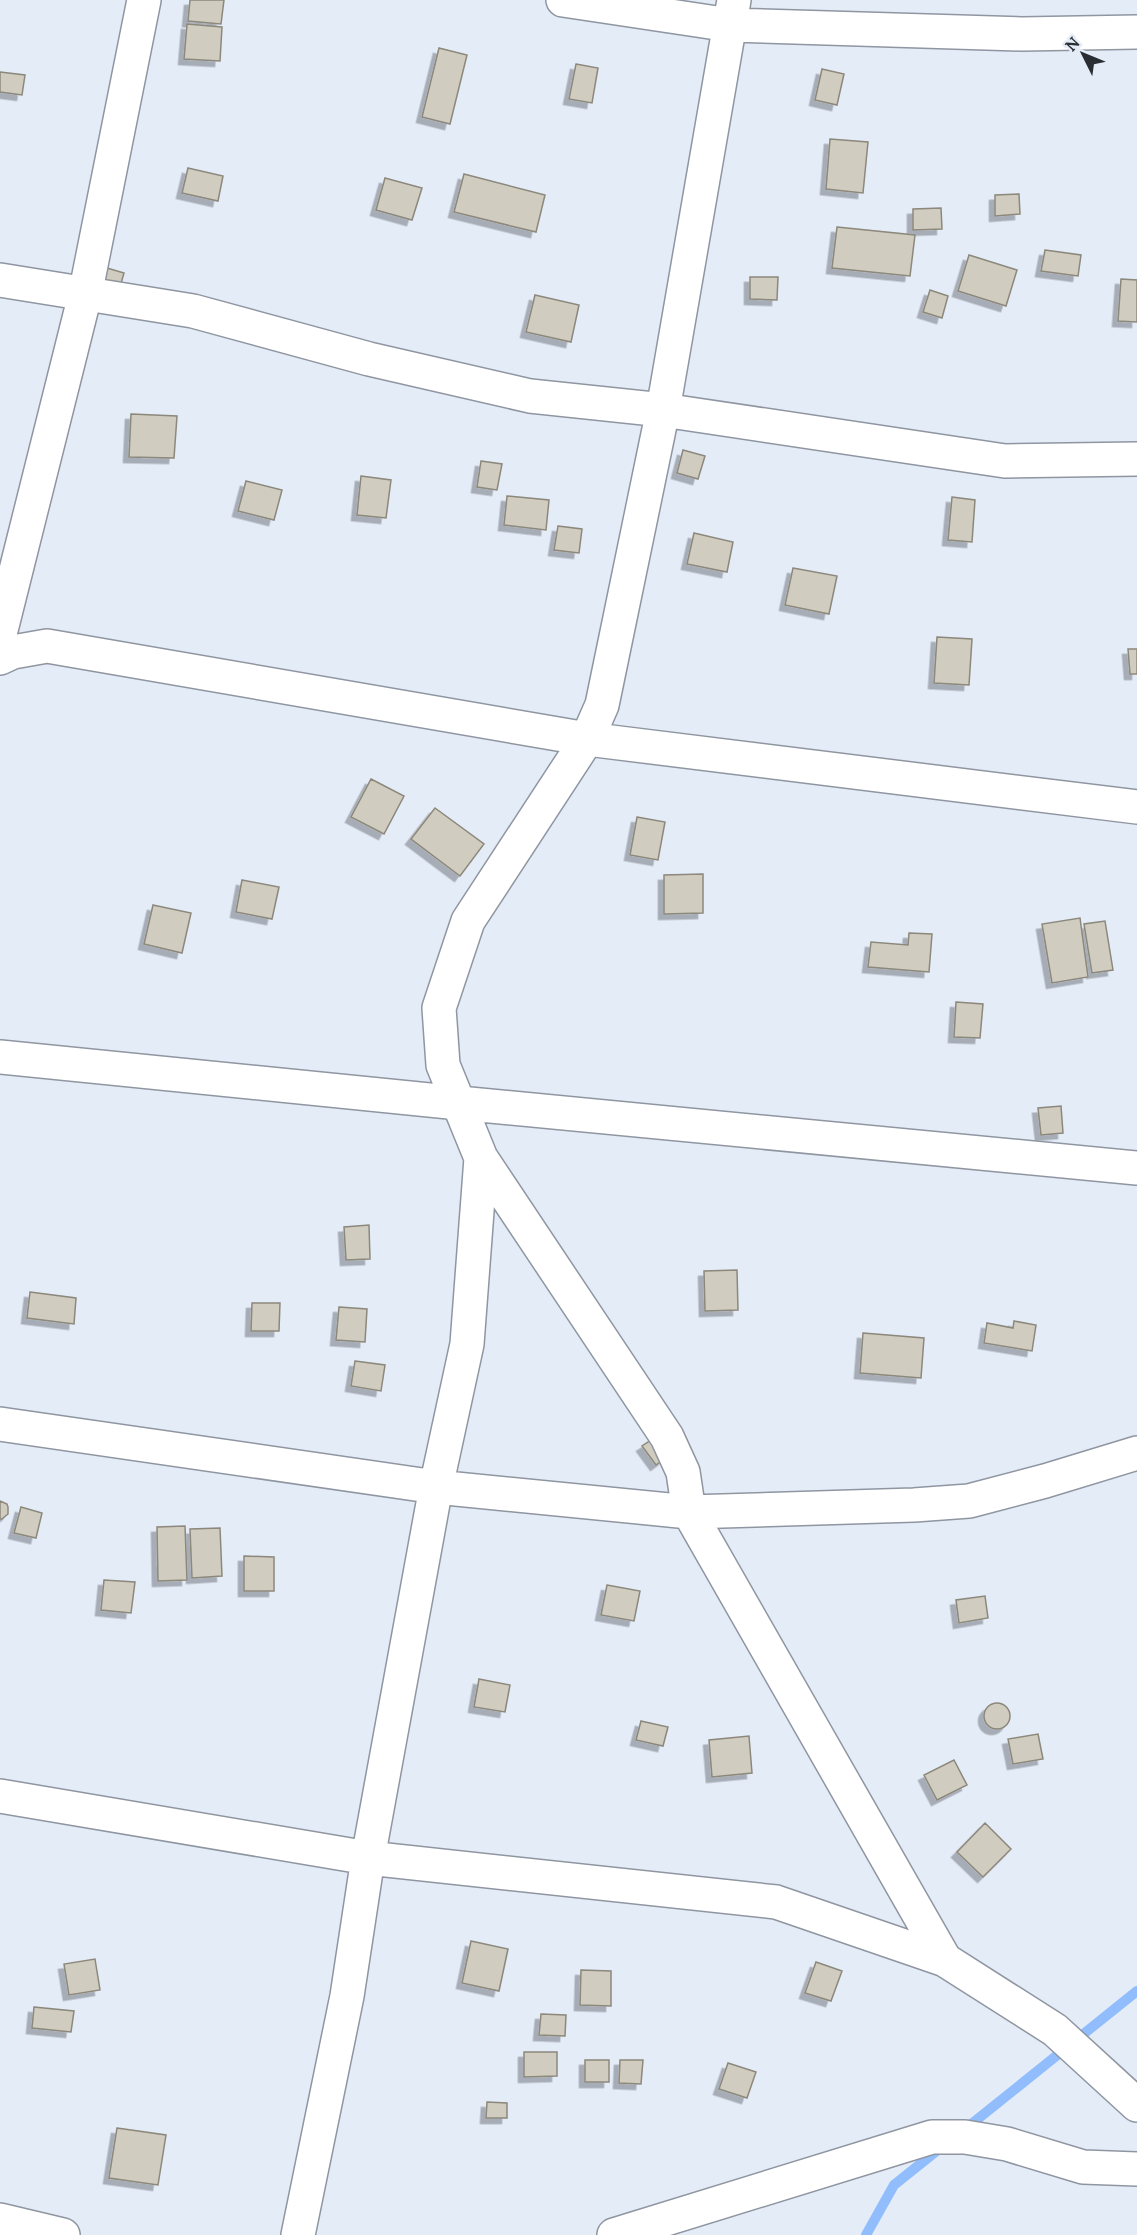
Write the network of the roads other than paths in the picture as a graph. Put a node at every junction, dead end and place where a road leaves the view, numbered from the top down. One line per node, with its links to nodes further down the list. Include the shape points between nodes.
1 (144, 0): 6 (street)
2 (563, 0): 3 (street)
3 (732, 13): 4 (street, via 1022,34); 7 (street)
4 (1137, 32)
5 (0, 280): 6 (street)
6 (85, 295): 7 (street, via 193,311 369,359 530,396); 9 (street)
7 (663, 410): 8 (street, via 1005,461); 11 (street, via 602,705)
8 (1137, 459)
9 (0, 634)
10 (0, 658): 11 (street, via 47,646)
11 (587, 739): 12 (street); 14 (street, via 468,921 439,1008 443,1065)
12 (1137, 807)
13 (0, 1057): 14 (street)
14 (459, 1103): 15 (street); 16 (street)
15 (482, 1158): 19 (street, via 467,1344); 20 (street, via 667,1437 683,1472)
16 (1137, 1168)
17 (0, 1424): 19 (street)
18 (1137, 1453): 20 (street, via 969,1501)
19 (436, 1487): 20 (street); 22 (street)
20 (689, 1512): 23 (street)
21 (0, 1796): 22 (street)
22 (368, 1858): 23 (street, via 776,1902); 28 (street, via 347,1996)
23 (945, 1960): 24 (street, via 1055,2030)
24 (1137, 2105)
25 (1137, 2169): 29 (street, via 1083,2167 1007,2145 932,2136)
26 (0, 2220): 27 (street)
27 (63, 2235)
28 (298, 2235)
29 (614, 2235)

